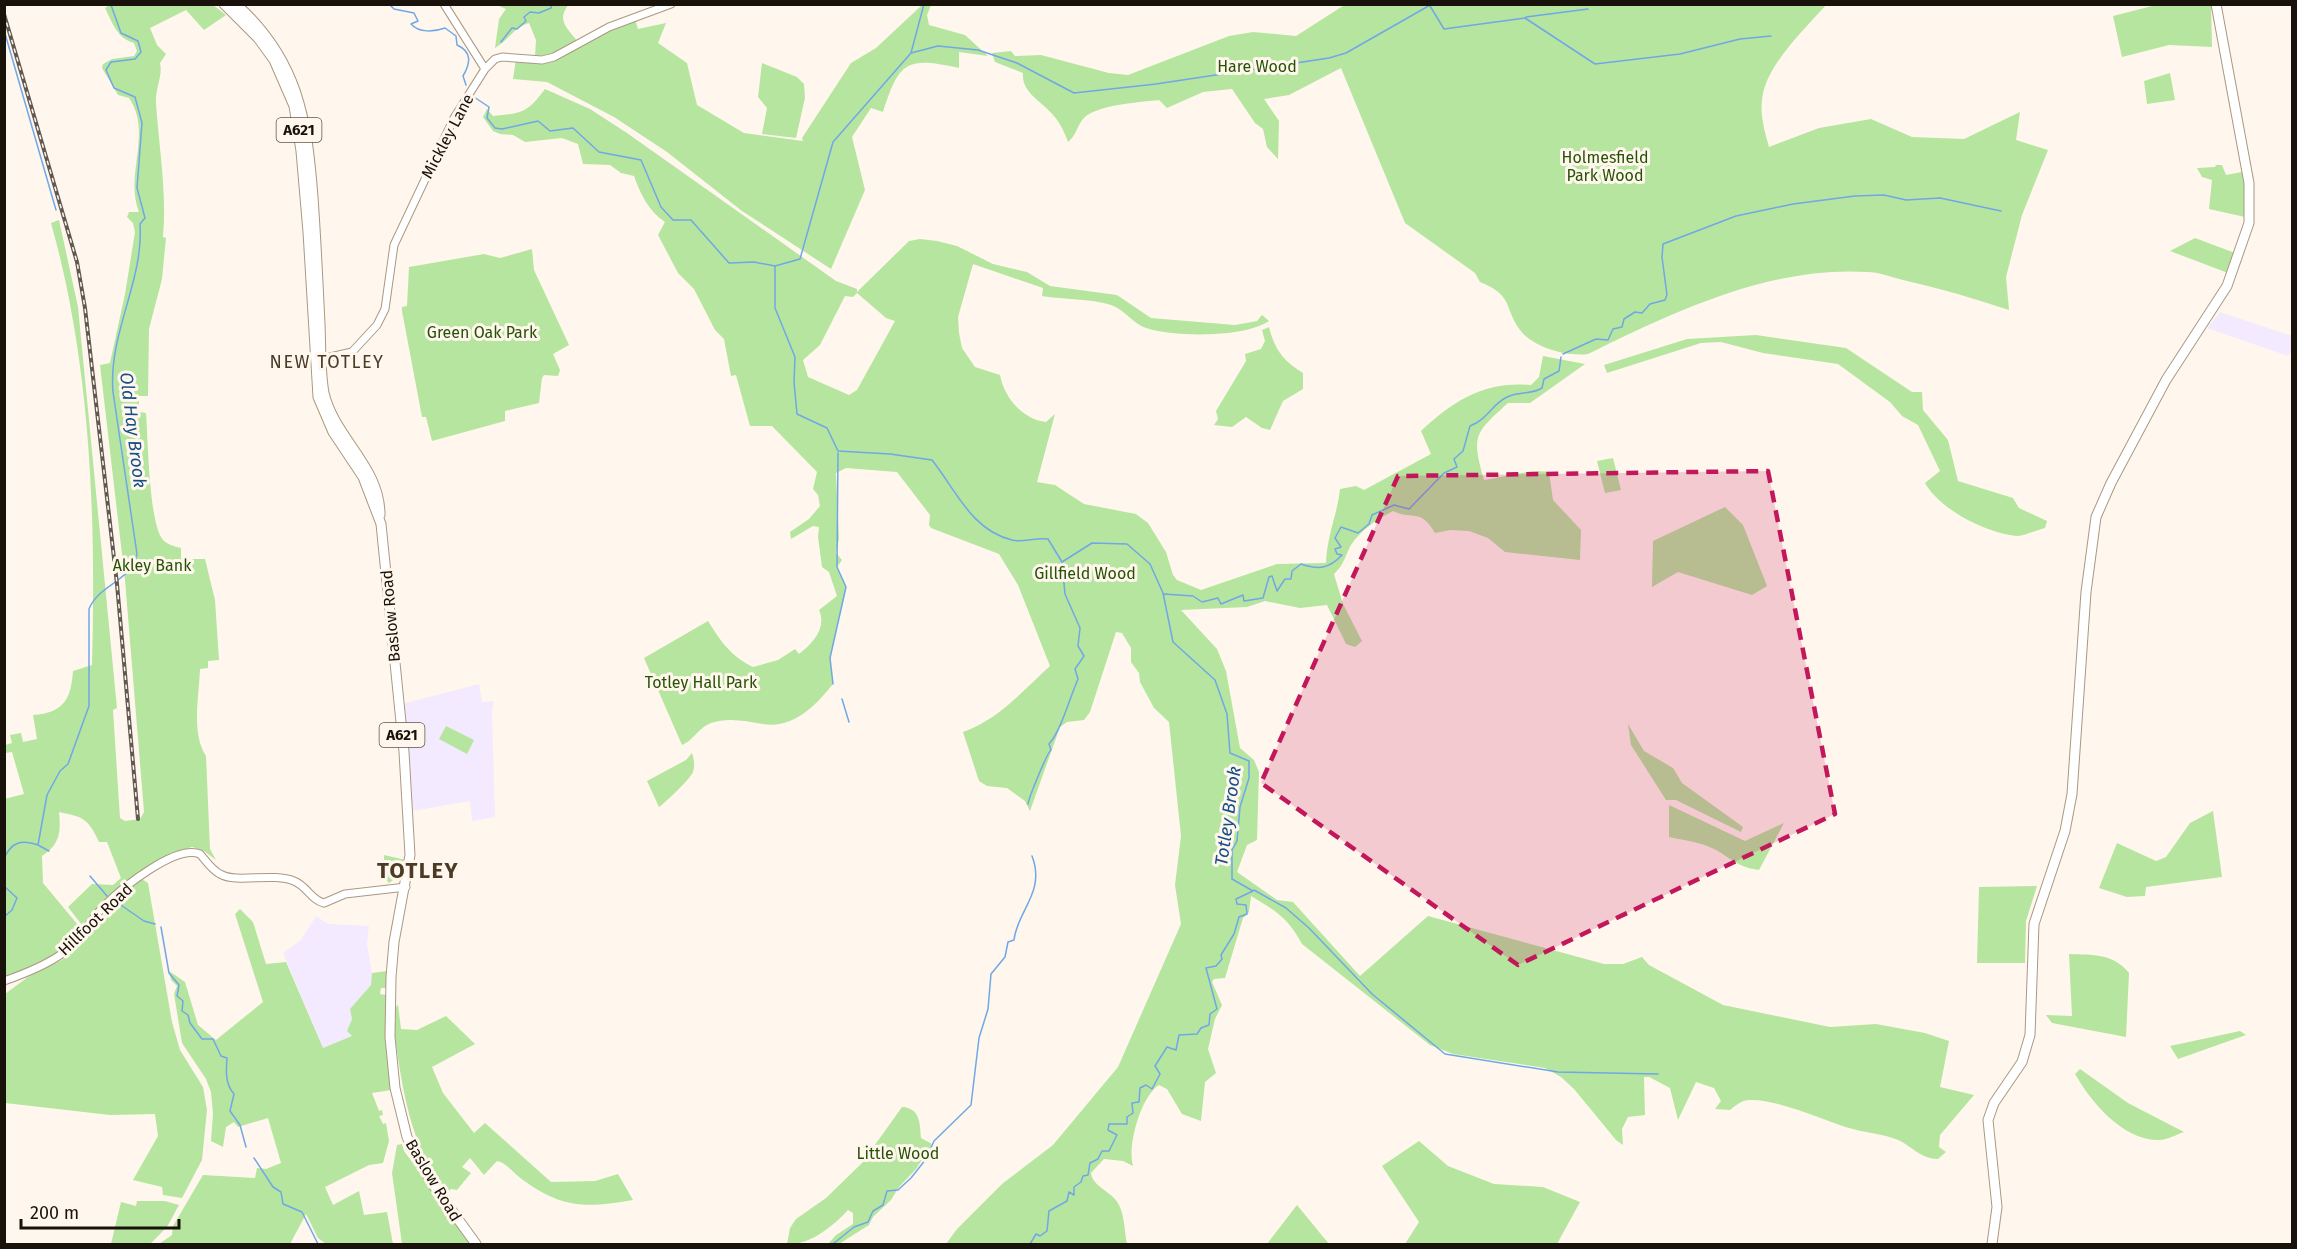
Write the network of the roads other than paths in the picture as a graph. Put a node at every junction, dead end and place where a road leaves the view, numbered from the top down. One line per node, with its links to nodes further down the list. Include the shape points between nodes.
1 (224, 4): 7 (main road, Baslow Road / A621, via 274,60 294,106 308,222)
2 (236, 4): 7 (main road, A621, via 276,50 302,109 316,232)
3 (444, 4): 6 (street)
4 (671, 4): 6 (street, via 609,27 554,57 502,57)
5 (2216, 4): 11 (main road, via 2248,183 2249,224 2227,286 2166,380 2096,517 2086,592 2072,794 2065,831 2034,924 2030,1035 2022,1062 1994,1103 1988,1120 1997,1207)
6 (485, 69): 7 (street, Mickley Lane, via 465,100 394,245 385,309 377,325 352,352)
7 (318, 360): 8 (main road, Baslow Road / A621, via 316,386 323,413 363,477 381,524 404,752 410,855)
8 (406, 887): 9 (street, Hillfoot Road, via 345,894 324,903 292,880 225,877 200,854 184,852 124,888 62,953); 10 (main road, Baslow Road / A621, via 391,977 390,1037 395,1088 412,1146 434,1186)
9 (4, 981)
10 (476, 1245)
11 (1992, 1245)

